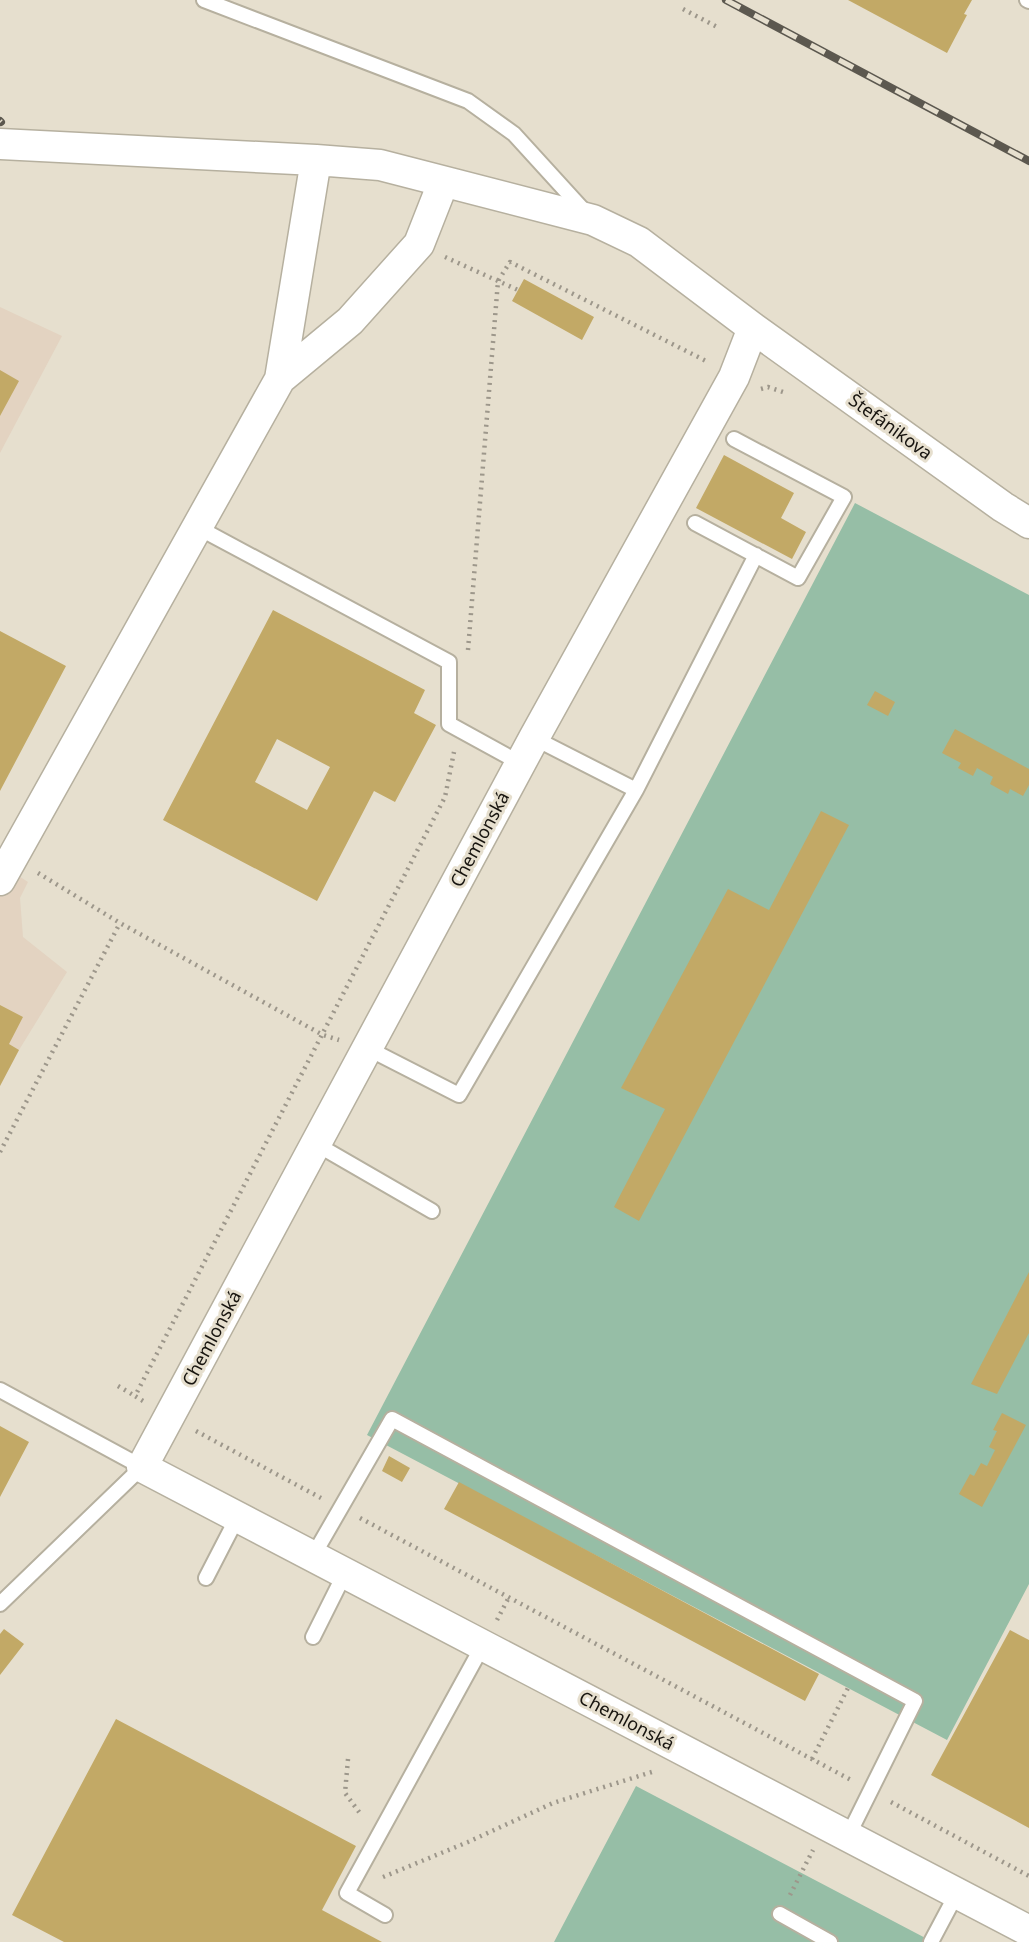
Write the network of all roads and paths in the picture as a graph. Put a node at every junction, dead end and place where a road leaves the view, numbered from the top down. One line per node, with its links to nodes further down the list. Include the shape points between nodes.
1 (204, 0): 7 (lane, via 468,101 514,134)
2 (684, 9): 3 (path)
3 (719, 28)
4 (0, 144): 5 (street, Štefánikova)
5 (316, 160): 6 (street, Štefánikova, via 380,165); 13 (street)
6 (443, 183): 7 (street, Štefánikova); 8 (street)
7 (593, 220): 11 (street, Štefánikova, via 639,242)
8 (419, 244): 9 (path); 13 (street, via 350,321)
9 (498, 281): 10 (path); 12 (path, via 510,262); 19 (path)
10 (518, 290)
11 (754, 328): 16 (street, Štefánikova); 21 (street, Chemlonská, via 734,377)
12 (714, 365)
13 (280, 379): 17 (street)
14 (734, 439): 18 (lane, via 844,497 798,578)
15 (695, 523): 18 (lane)
16 (1029, 523)
17 (198, 527): 20 (lane, via 449,662 449,723); 23 (street)
18 (756, 555): 22 (lane)
19 (467, 660)
20 (458, 729): 21 (lane); 25 (path, via 445,797)
21 (527, 750): 22 (lane); 26 (street, Chemlonská)
22 (636, 790): 26 (lane, via 459,1095)
23 (6, 869): 24 (path)
24 (120, 923): 25 (path); 28 (path)
25 (323, 1035): 26 (path); 32 (path)
26 (367, 1048): 27 (street, Chemlonská)
27 (316, 1144): 29 (lane); 33 (street, Chemlonská)
28 (0, 1152)
29 (432, 1212)
30 (118, 1386): 32 (path)
31 (0, 1390): 34 (lane)
32 (135, 1396): 33 (path)
33 (169, 1416): 34 (street, Chemlonská); 35 (path)
34 (142, 1467): 36 (street, Chemlonská); 40 (lane)
35 (341, 1508): 37 (lane); 46 (path); 47 (lane, via 392,1419 915,1702)
36 (238, 1516): 37 (street, Chemlonská); 39 (lane)
37 (313, 1556): 38 (street, Chemlonská)
38 (345, 1573): 41 (lane); 42 (street, Chemlonská)
39 (205, 1578)
40 (0, 1604)
41 (313, 1636)
42 (482, 1645): 44 (street, Chemlonská); 49 (lane)
43 (848, 1688): 46 (path)
44 (699, 1758): 48 (street, Chemlonská); 51 (path, via 553,1803)
45 (348, 1759): 49 (path, via 345,1793)
46 (812, 1759): 47 (path)
47 (870, 1790): 48 (lane); 50 (path)
48 (837, 1830): 52 (street, Chemlonská); 53 (path)
49 (378, 1836): 51 (lane)
50 (1029, 1876)
51 (347, 1893): 54 (lane)
52 (957, 1893): 55 (street, Chemlonská); 57 (lane)
53 (780, 1914): 56 (lane)
54 (385, 1915)
55 (1029, 1931)
56 (830, 1942)
57 (931, 1942)

